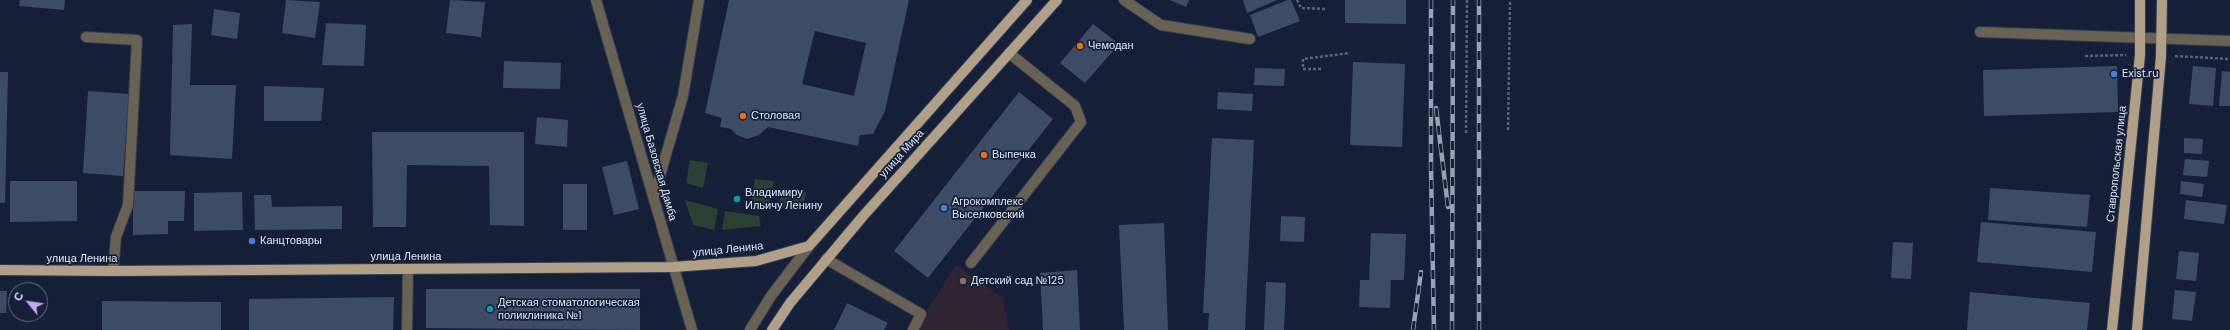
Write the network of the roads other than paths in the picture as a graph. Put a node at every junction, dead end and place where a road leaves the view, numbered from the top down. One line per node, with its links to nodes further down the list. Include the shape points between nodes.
1 (596, 0): 15 (street, улица Базовская Дамба)
2 (699, 0): 15 (street, via 682,96)
3 (1027, 0): 16 (main road, улица Мира)
4 (1057, 0): 14 (main road, улица Мира)
5 (1124, 0): 11 (street, via 1161,25)
6 (2140, 0): 10 (main road, Ставропольская улица)
7 (2162, 0): 12 (main road)
8 (1980, 32): 10 (street)
9 (86, 36): 22 (street, via 137,40 128,205 116,237)
10 (2141, 38): 12 (street); 28 (main road, Ставропольская улица)
11 (1250, 39)
12 (2162, 39): 13 (street); 29 (main road)
13 (2230, 41)
14 (1009, 53): 17 (main road, улица Мира); 18 (street, via 1075,106 1081,122)
15 (654, 196): 19 (street, улица Базовская Дамба)
16 (810, 246): 19 (main road, улица Ленина, via 756,261); 25 (street, улица Мира, via 771,296)
17 (826, 259): 26 (main road, улица Мира, via 790,303); 27 (street, via 921,314)
18 (971, 263)
19 (673, 267): 20 (main road, улица Ленина); 24 (street, улица Базовская Дамба)
20 (408, 269): 22 (main road, улица Ленина); 23 (street)
21 (0, 270): 22 (main road, улица Ленина)
22 (113, 272)
23 (407, 330)
24 (692, 330)
25 (750, 330)
26 (772, 330)
27 (913, 330)
28 (2112, 330)
29 (2137, 330)

